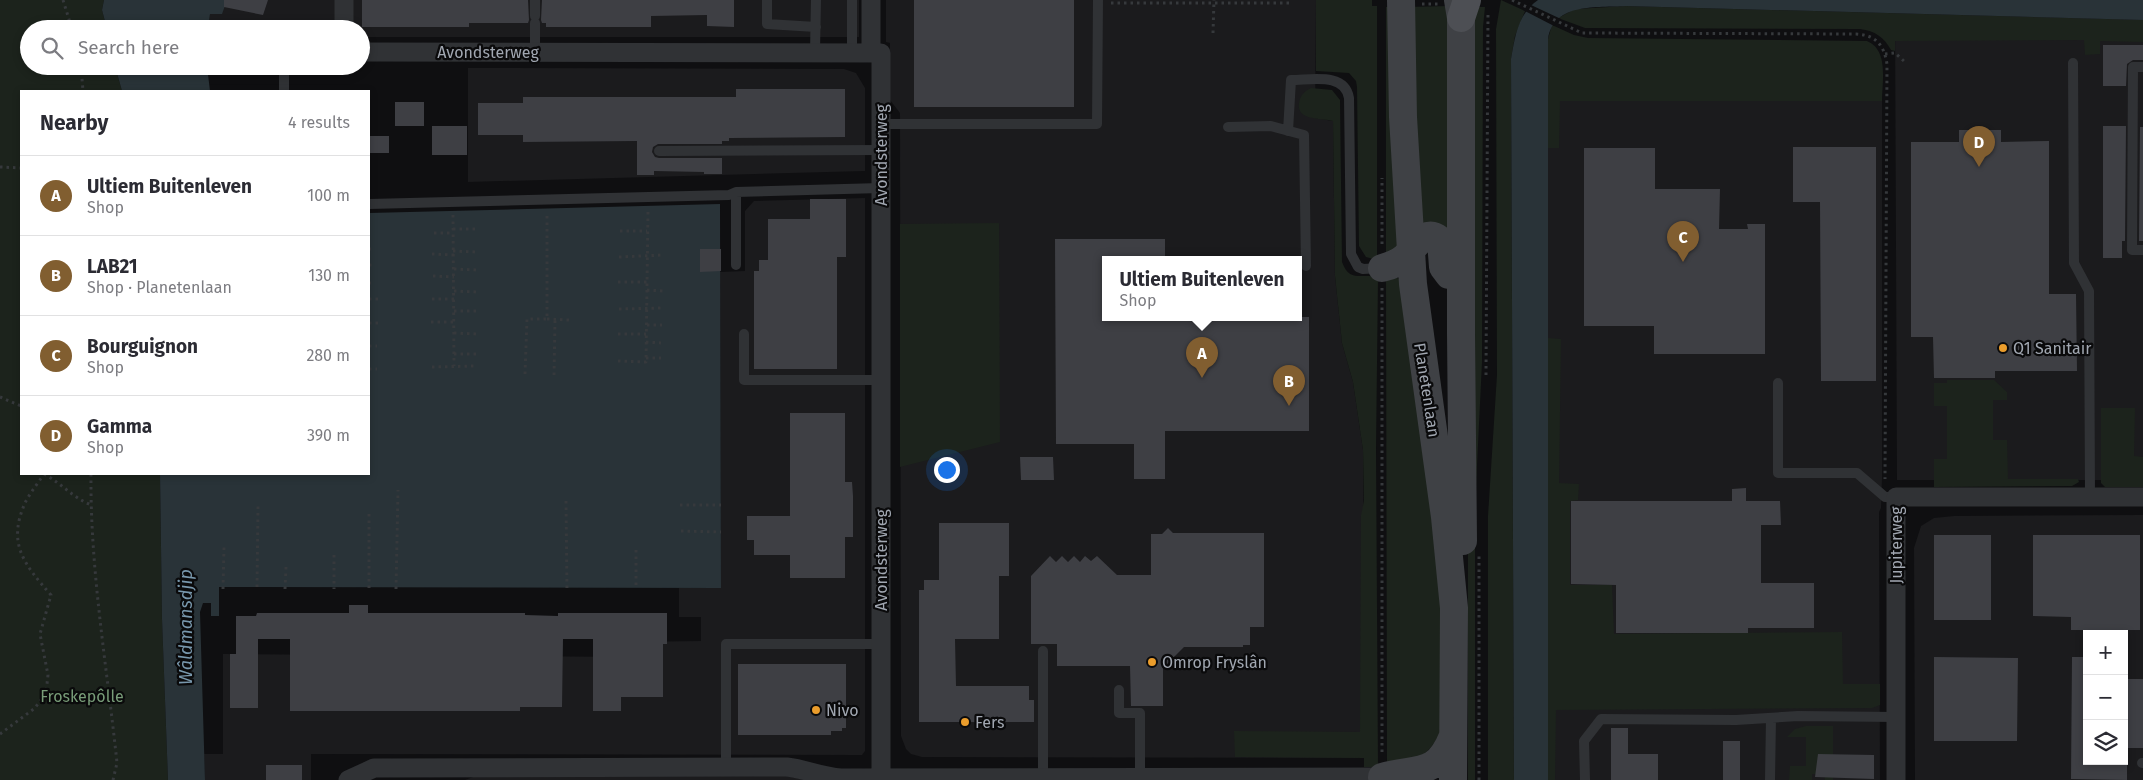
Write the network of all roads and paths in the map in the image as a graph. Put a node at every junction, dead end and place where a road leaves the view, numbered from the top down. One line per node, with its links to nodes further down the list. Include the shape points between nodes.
1 (62, 0): 14 (path)
2 (344, 0): 15 (street)
3 (535, 0): 19 (lane)
4 (767, 0): 16 (lane, via 767,24)
5 (816, 0): 16 (lane)
6 (852, 0): 21 (lane)
7 (871, 0): 22 (street)
8 (1512, 0): 23 (path, via 1574,31 1590,34 1865,35 1880,44)
9 (1098, 1): 10 (path); 33 (lane, via 1098,124)
10 (1214, 2): 12 (path); 17 (path)
11 (1408, 2): 13 (path); 52 (main road, Planetenlaan, via 1403,117)
12 (1292, 4)
13 (1456, 6): 74 (main road, Planetenlaan)
14 (69, 20)
15 (344, 20)
16 (816, 27): 20 (lane)
17 (1213, 33)
18 (370, 52): 19 (street, Avondsterweg)
19 (535, 52): 20 (street, Avondsterweg)
20 (815, 52): 21 (street, Avondsterweg)
21 (852, 53): 22 (street, Avondsterweg)
22 (871, 53): 33 (street, Avondsterweg, via 881,53)
23 (1885, 54): 24 (path, via 1895,53); 124 (path)
24 (1905, 62)
25 (2073, 63): 125 (lane, via 2074,262 2089,291)
26 (2143, 67): 31 (lane, via 2133,67)
27 (82, 75): 29 (path)
28 (284, 75): 30 (lane)
29 (83, 90)
30 (284, 90)
31 (2132, 109): 32 (lane); 53 (lane, via 2132,250)
32 (2143, 109)
33 (881, 124): 36 (street, Avondsterweg)
34 (1228, 127): 35 (lane, via 1271,126)
35 (1288, 131): 61 (lane, via 1304,135); 62 (lane, via 1291,80 1334,80 1346,88 1349,98 1351,254 1358,267)
36 (881, 150): 37 (lane); 41 (street, Avondsterweg)
37 (659, 151)
38 (0, 167): 39 (path)
39 (20, 168)
40 (1382, 172): 62 (path)
41 (881, 188): 42 (lane); 116 (street, Avondsterweg)
42 (736, 192): 43 (lane, via 729,195); 60 (lane)
43 (648, 197): 44 (lane); 50 (path)
44 (547, 199): 45 (lane); 84 (path)
45 (454, 202): 46 (lane); 48 (path)
46 (370, 204)
47 (476, 229): 48 (path)
48 (453, 231): 51 (path); 55 (path)
49 (620, 231): 50 (path)
50 (648, 231): 58 (path)
51 (434, 233)
52 (1411, 250): 62 (main road, via 1394,264); 69 (main road, Planetenlaan); 74 (main road, via 1422,238 1438,238 1443,246 1443,267)
53 (2143, 250)
54 (476, 252): 55 (path)
55 (454, 253): 56 (path); 63 (path)
56 (432, 254)
57 (663, 255): 58 (path)
58 (647, 256): 59 (path); 68 (path)
59 (619, 257)
60 (736, 265)
61 (1306, 266)
62 (1382, 268): 69 (main road, via 1407,276); 160 (path)
63 (454, 269): 64 (path); 66 (path)
64 (477, 270)
65 (433, 276): 66 (path)
66 (454, 277): 71 (path)
67 (618, 282): 68 (path)
68 (647, 282): 70 (path)
69 (1413, 284): 93 (main road, Planetenlaan)
70 (647, 290): 72 (path); 81 (path)
71 (454, 291): 73 (path); 78 (path)
72 (662, 291)
73 (477, 292)
74 (1460, 293): 108 (main road, Planetenlaan)
75 (370, 299): 76 (path)
76 (378, 299)
77 (432, 299): 78 (path)
78 (454, 299): 82 (path)
79 (661, 308): 81 (path)
80 (619, 309): 81 (path)
81 (647, 309): 91 (path)
82 (454, 311): 83 (path); 88 (path)
83 (476, 311)
84 (548, 319): 85 (path); 114 (path, via 527,319)
85 (555, 320): 86 (path); 115 (path)
86 (569, 320)
87 (431, 322): 88 (path)
88 (454, 322): 94 (path)
89 (370, 323): 90 (path)
90 (378, 323)
91 (647, 324): 92 (path); 97 (path)
92 (662, 325)
93 (1418, 328): 108 (main road, via 1436,370 1450,373); 153 (main road, Planetenlaan, via 1445,517 1454,608)
94 (454, 333): 95 (path); 103 (path)
95 (477, 334)
96 (618, 334): 97 (path)
97 (646, 334): 99 (path)
98 (744, 334): 116 (lane, via 744,380)
99 (646, 342): 100 (path); 105 (path)
100 (661, 343)
101 (370, 346): 102 (path)
102 (377, 346)
103 (454, 354): 104 (path); 109 (path)
104 (477, 354)
105 (646, 358): 106 (path); 107 (path, via 646,362)
106 (661, 358)
107 (618, 362)
108 (1461, 364): 164 (main road, Planetenlaan)
109 (454, 366): 110 (path); 111 (path)
110 (476, 366)
111 (432, 367)
112 (376, 369): 113 (path)
113 (370, 370)
114 (525, 374)
115 (554, 375)
116 (881, 380): 147 (street, Avondsterweg)
117 (1778, 383): 124 (lane, via 1778,473 1857,473)
118 (0, 397): 119 (path)
119 (20, 406)
120 (43, 475): 152 (path, via 25,502 16,533 20,554 51,595 40,634 48,675 46,693 35,708)
121 (46, 475): 128 (path)
122 (91, 475): 128 (path)
123 (398, 490): 144 (path)
124 (1890, 497): 125 (street, Jupiterweg); 150 (street, Jupiterweg)
125 (2090, 497): 126 (street, Jupiterweg)
126 (2143, 497)
127 (566, 501): 146 (path)
128 (91, 505): 161 (path, via 118,763)
129 (680, 505): 130 (path)
130 (721, 505)
131 (258, 506): 139 (path)
132 (369, 514): 140 (path)
133 (681, 532): 134 (path)
134 (721, 532)
135 (224, 547): 141 (path)
136 (636, 550): 145 (path)
137 (334, 555): 143 (path)
138 (286, 567): 142 (path)
139 (257, 587)
140 (369, 588)
141 (224, 589)
142 (285, 589)
143 (334, 589)
144 (396, 589)
145 (636, 589)
146 (567, 592)
147 (881, 644): 154 (lane, via 726,644); 156 (street, Avondsterweg)
148 (1043, 651): 157 (lane)
149 (1119, 690): 159 (lane, via 1119,713 1140,713)
150 (1896, 717): 151 (lane); 167 (street, Jupiterweg)
151 (1771, 718): 165 (lane, via 1601,719 1584,741); 166 (lane)
152 (0, 734)
153 (1453, 736): 160 (main road, via 1437,763 1417,772 1402,772); 163 (main road, Planetenlaan)
154 (726, 767): 155 (street); 156 (street, via 786,767 828,777)
155 (438, 774): 162 (street, via 374,768)
156 (880, 778): 157 (street)
157 (1047, 778): 158 (street)
158 (1086, 778): 159 (street)
159 (1145, 778): 160 (street)
160 (1388, 778)
161 (113, 780)
162 (348, 780)
163 (1453, 780)
164 (1463, 780)
165 (1585, 780)
166 (1770, 780)
167 (1896, 780)

